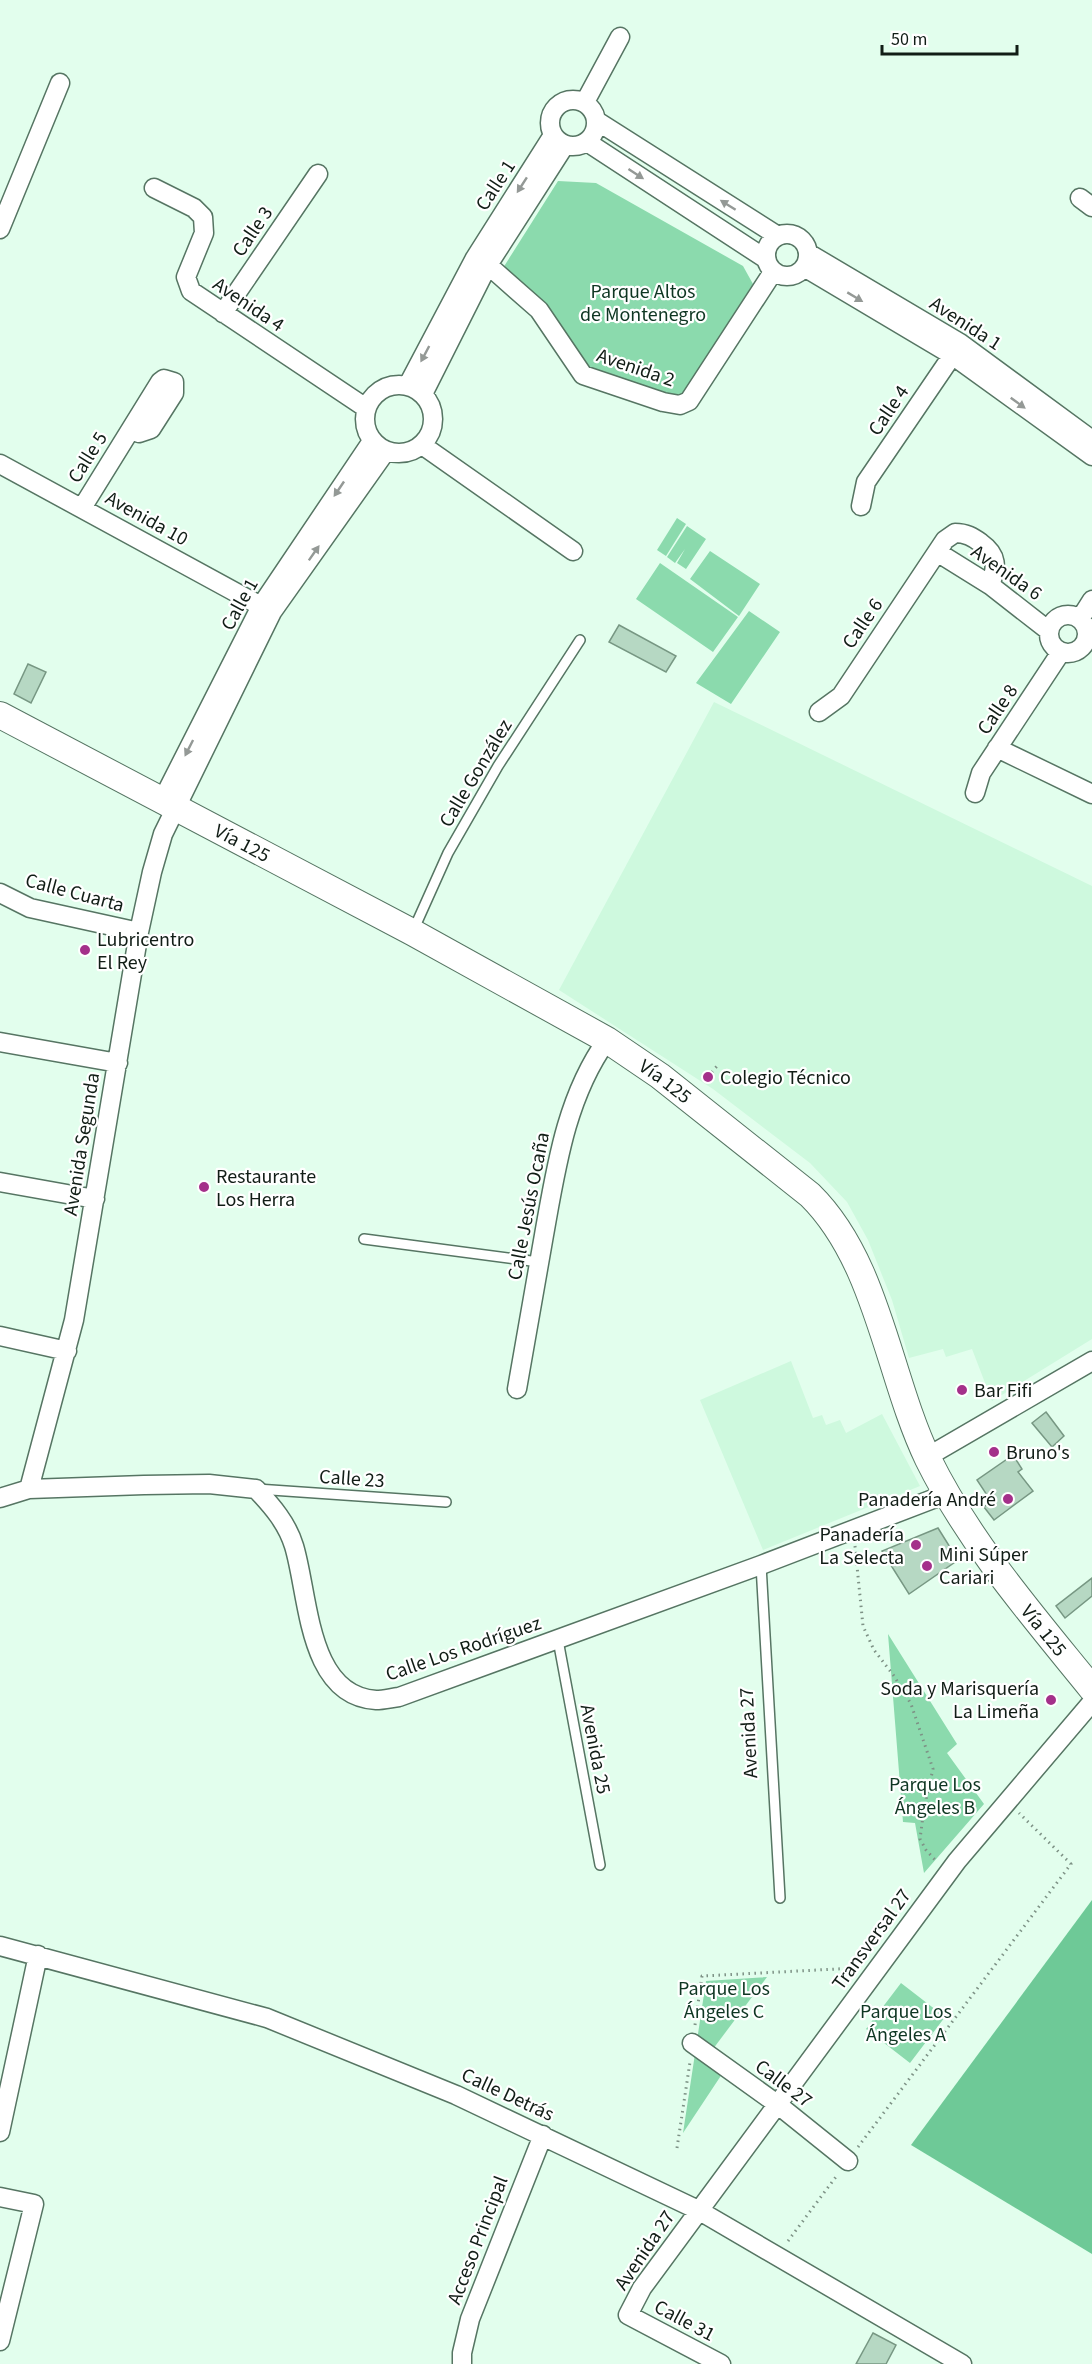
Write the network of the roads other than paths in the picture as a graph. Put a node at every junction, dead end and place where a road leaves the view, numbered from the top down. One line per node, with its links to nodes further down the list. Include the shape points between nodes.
1 (620, 37): 3 (street)
2 (60, 83): 9 (street)
3 (585, 102): 4 (street); 5 (street, via 570,100 556,107 550,121)
4 (597, 121): 6 (street); 10 (street, one-way to 4)
5 (559, 140): 6 (street, via 580,146); 12 (street, Calle 1)
6 (587, 142): 13 (street, one-way to 13)
7 (318, 174): 14 (street, Calle 3)
8 (154, 188): 14 (street, Avenida 4, via 194,208 203,217 204,233 186,277 191,291)
9 (0, 229)
10 (778, 236): 11 (street, via 791,234 803,241); 13 (street, via 768,246)
11 (806, 260): 13 (street, via 800,272 786,276); 15 (street, Avenida 1)
12 (482, 262): 13 (street, Avenida 2, via 539,310 583,375 680,405 689,401); 16 (street, Calle 1)
13 (770, 265)
14 (223, 313): 17 (street, Avenida 4)
15 (956, 349): 19 (street, Avenida 1); 22 (street, one-way to 22); 24 (street, Calle 4, via 866,482)
16 (415, 389): 17 (street, via 398,384 378,391); 20 (street, via 433,414 433,425)
17 (366, 408): 21 (street, via 365,425)
18 (131, 430): 25 (street, Calle 5)
19 (1092, 440)
20 (422, 445): 21 (street, via 404,453); 26 (street)
21 (379, 446): 30 (street, Calle 1)
22 (1092, 456)
23 (0, 465): 25 (street, Avenida 10)
24 (861, 506)
25 (82, 508): 30 (street, Avenida 10)
26 (573, 551)
27 (937, 552): 28 (street, Avenida 6); 28 (street, Calle 6, via 955,533 972,536 994,555 995,573); 35 (street, Calle 6, via 841,696)
28 (990, 585): 32 (street, Avenida 6)
29 (1092, 600): 31 (street)
30 (267, 609): 40 (street, Calle 1)
31 (1080, 619): 32 (street, via 1060,616); 34 (street, via 1088,632 1084,645 1074,652)
32 (1049, 631): 34 (street, via 1052,644)
33 (580, 640): 43 (lane, Calle González, via 498,766 448,853)
34 (1061, 652): 37 (street, Calle 8)
35 (819, 712)
36 (0, 715): 40 (main road, Vía 125)
37 (997, 748): 38 (street, Calle 8, via 981,773); 39 (street)
38 (975, 794)
39 (1092, 794)
40 (169, 803): 42 (street, Avenida Segunda); 43 (main road, Vía 125)
41 (0, 893): 42 (street, Calle Cuarta, via 30,908)
42 (139, 932): 46 (street, Avenida Segunda)
43 (412, 932): 44 (main road, Vía 125)
44 (607, 1040): 50 (street, Calle Jesús Ocaña, via 593,1060 566,1131); 55 (main road, Vía 125, via 660,1076 827,1211 844,1237 871,1298)
45 (0, 1042): 46 (street)
46 (117, 1063): 48 (street, Avenida Segunda)
47 (0, 1182): 48 (street)
48 (95, 1199): 52 (street, Avenida Segunda)
49 (364, 1239): 50 (lane)
50 (539, 1262): 54 (street, Calle Jesús Ocaña)
51 (0, 1336): 52 (street)
52 (67, 1351): 57 (street, Avenida Segunda)
53 (1092, 1361): 55 (street)
54 (517, 1389)
55 (927, 1457): 58 (main road, Vía 125)
56 (256, 1489): 57 (street, via 209,1484); 60 (lane, Calle 23); 62 (street, Calle Los Rodríguez, via 280,1516 294,1544 315,1642 330,1677 354,1695 376,1700 399,1697)
57 (29, 1490): 59 (street)
58 (946, 1494): 61 (street, Calle Los Rodríguez); 63 (main road, Vía 125, via 964,1526)
59 (0, 1498)
60 (446, 1502)
61 (761, 1565): 62 (street, Calle Los Rodríguez); 66 (lane, Avenida 27)
62 (558, 1640): 65 (lane, Avenida 25)
63 (1092, 1689)
64 (1092, 1702): 71 (street, Transversal 27, via 948,1873)
65 (600, 1865)
66 (780, 1898)
67 (0, 1946): 68 (street, Calle Detrás)
68 (38, 1955): 70 (street); 73 (street, Calle Detrás, via 267,2018)
69 (692, 2043): 71 (street, Calle 27)
70 (6, 2078): 72 (street)
71 (777, 2104): 74 (street, Calle 27); 76 (street, Transversal 27)
72 (0, 2132)
73 (543, 2135): 76 (street, Calle Detrás); 81 (street, Acceso Principal, via 470,2319)
74 (848, 2161)
75 (0, 2197): 77 (street, via 34,2204)
76 (698, 2210): 78 (street, Avenida 27); 80 (street, Calle Detrás)
77 (3, 2315): 79 (street)
78 (627, 2315): 82 (street, Calle 31)
79 (0, 2341)
80 (960, 2363)
81 (462, 2364)
82 (721, 2364)

